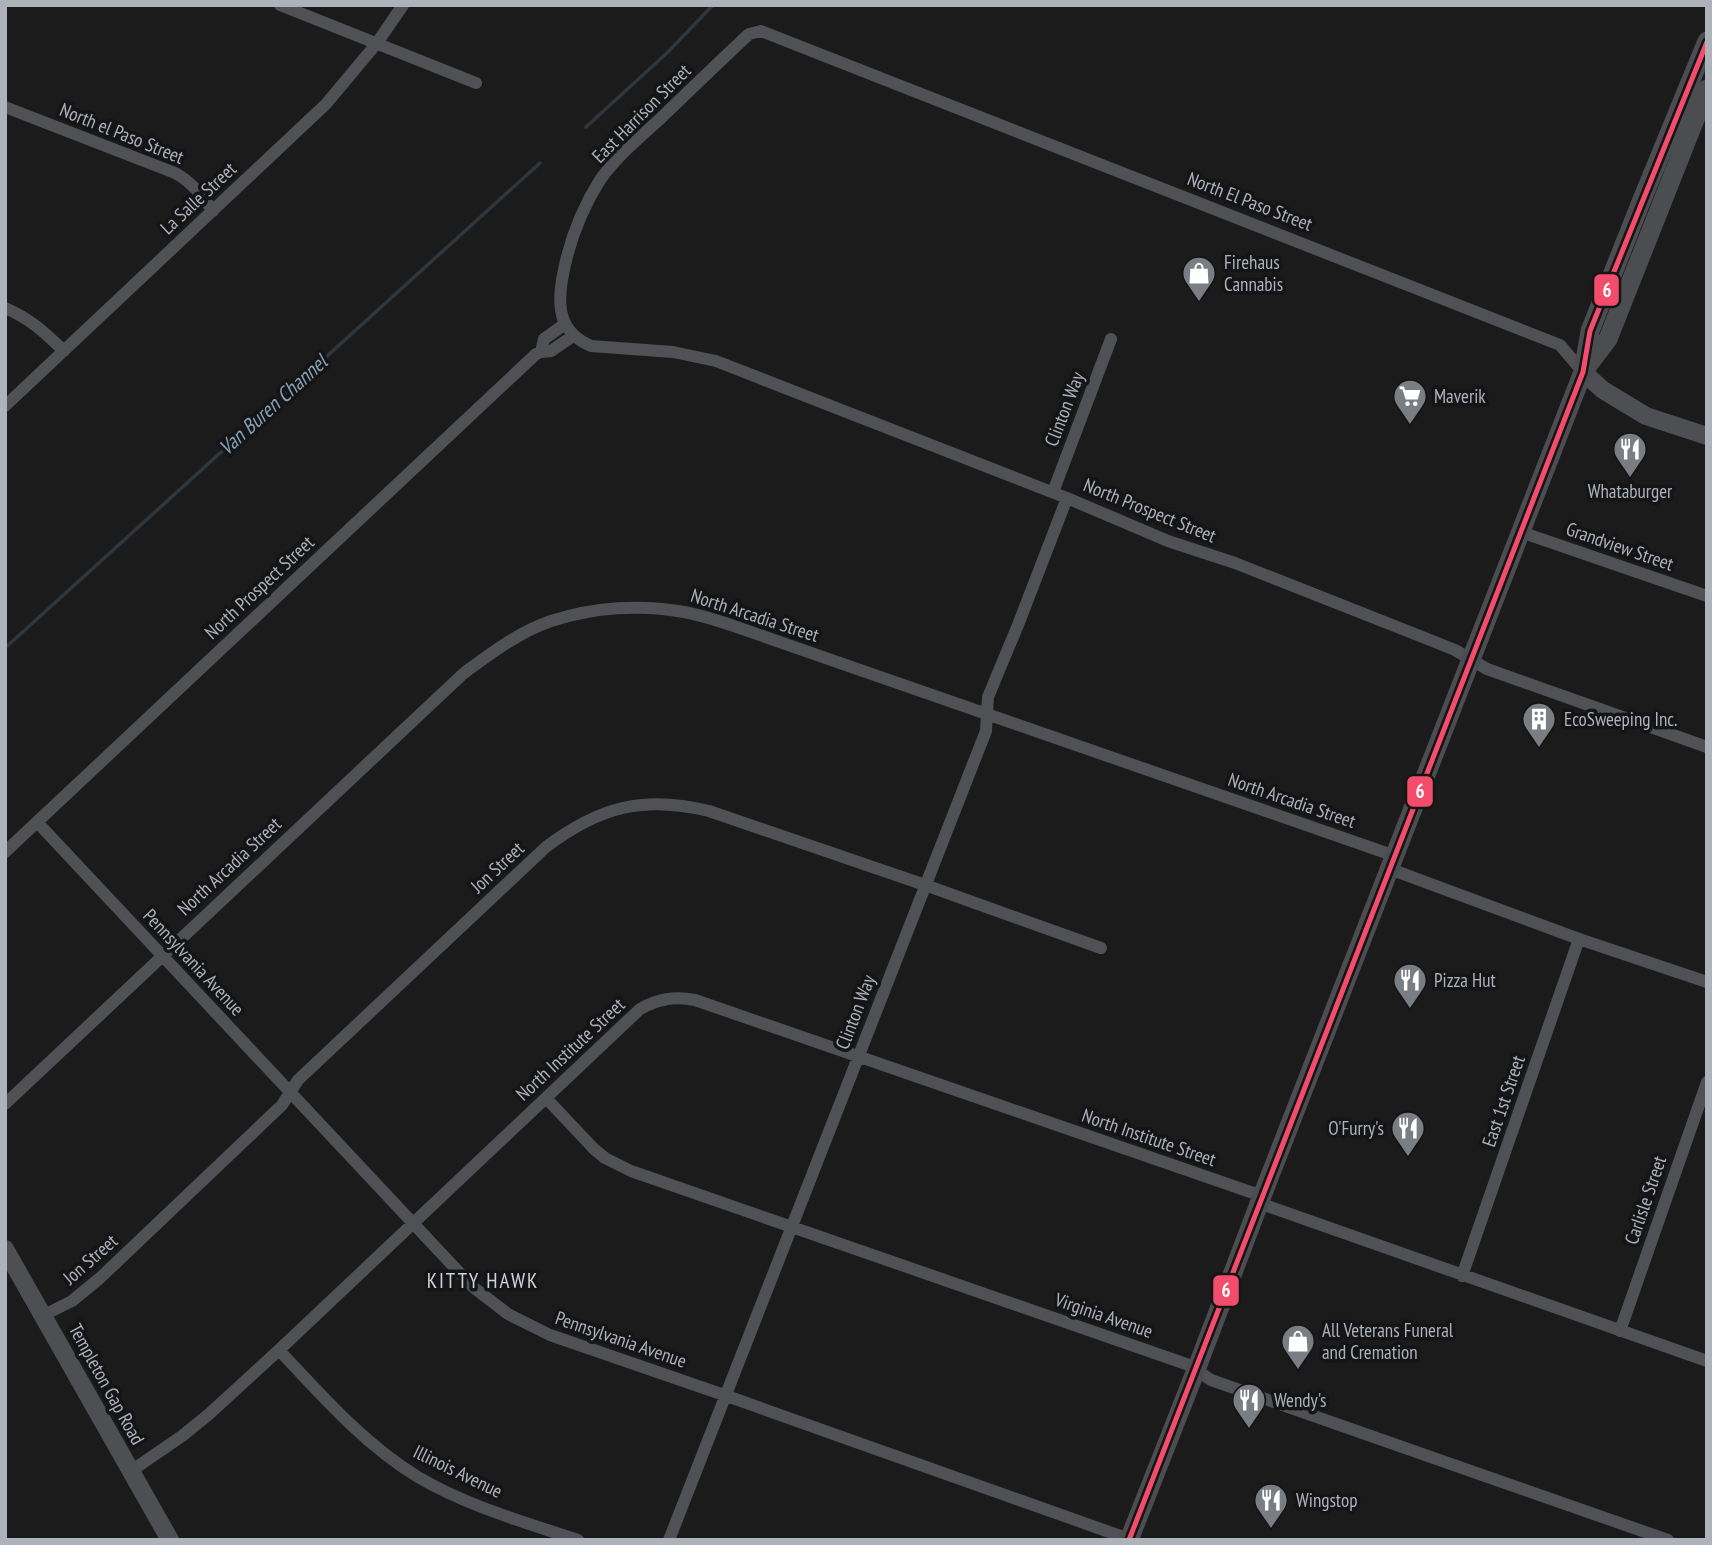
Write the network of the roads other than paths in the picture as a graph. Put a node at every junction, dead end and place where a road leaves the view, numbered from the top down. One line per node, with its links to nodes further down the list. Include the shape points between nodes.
1 (280, 5): 5 (street)
2 (403, 5): 5 (street, La Salle Street)
3 (761, 31): 11 (street, East Harrison Street, via 749,34 600,180 565,263 560,292); 16 (street, North El Paso Street, via 1560,345)
4 (1707, 41): 16 (main road, via 1590,331)
5 (377, 43): 6 (street); 9 (street, La Salle Street, via 327,104)
6 (475, 83)
7 (1707, 89): 16 (main road, via 1608,339)
8 (5, 107): 9 (street, North el Paso Street, via 185,178)
9 (213, 211): 14 (street, La Salle Street)
10 (5, 308): 14 (street, via 36,324)
11 (565, 324): 12 (street); 15 (street, North Prospect Street, via 544,339)
12 (573, 336): 15 (street, North Prospect Street, via 551,351); 19 (street, North Prospect Street, via 591,345 716,361)
13 (1111, 339): 19 (street, Clinton Way)
14 (64, 351): 17 (street, La Salle Street)
15 (541, 352): 26 (street, North Prospect Street)
16 (1584, 372): 18 (street, North El Paso Street, via 1603,390 1646,415); 21 (main road)
17 (5, 406)
18 (1707, 436)
19 (1052, 492): 20 (street, North Prospect Street)
20 (1067, 498): 23 (street, North Prospect Street, via 1443,645); 24 (street, Clinton Way, via 988,697)
21 (1521, 532): 22 (street, Grandview Street); 23 (main road)
22 (1707, 596)
23 (1471, 660): 25 (street, North Prospect Street); 28 (main road)
24 (986, 714): 28 (street, North Arcadia Street); 29 (street, Clinton Way, via 986,731); 32 (street, North Arcadia Street, via 687,612 624,608 550,622 504,644 464,673)
25 (1707, 747)
26 (37, 822): 27 (street, North Prospect Street); 32 (street, Pennsylvania Avenue)
27 (5, 852)
28 (1393, 863): 30 (street, North Arcadia Street); 39 (main road)
29 (925, 884): 31 (street, Jon Street); 34 (street, Clinton Way); 36 (street, Jon Street, via 693,807 662,804 611,811 578,825 545,847 298,1080)
30 (1579, 939): 33 (street, North Arcadia Street); 43 (street, East 1st Street)
31 (1101, 948)
32 (162, 956): 36 (street, Pennsylvania Avenue); 38 (street, North Arcadia Street)
33 (1707, 982)
34 (858, 1056): 37 (street, North Institute Street, via 695,1000 663,999 640,1009); 39 (street, North Institute Street); 41 (street, Clinton Way)
35 (1707, 1082): 45 (street, Carlisle Street)
36 (290, 1093): 40 (street, Pennsylvania Avenue); 44 (street, Jon Street, via 281,1107 100,1278 72,1301)
37 (545, 1098): 40 (street, North Institute Street); 41 (street, Virginia Avenue, via 615,1164)
38 (5, 1104)
39 (1261, 1199): 43 (street, North Institute Street); 48 (main road)
40 (412, 1223): 46 (street, North Institute Street); 49 (street, Pennsylvania Avenue, via 473,1287 508,1314 550,1335)
41 (792, 1226): 48 (street, Virginia Avenue); 49 (street, Clinton Way)
42 (5, 1249): 44 (street, Templeton Gap Road)
43 (1462, 1276): 45 (street, North Institute Street)
44 (44, 1315): 50 (street, Templeton Gap Road)
45 (1620, 1331): 47 (street, North Institute Street)
46 (278, 1350): 50 (street, North Institute Street, via 208,1415); 54 (street, Illinois Avenue, via 343,1418 401,1466 477,1505)
47 (1707, 1361)
48 (1196, 1370): 51 (street, Virginia Avenue, via 1211,1380); 52 (main road)
49 (724, 1395): 52 (street, Pennsylvania Avenue); 55 (street, Clinton Way)
50 (131, 1471): 53 (street, Templeton Gap Road)
51 (1645, 1536): 56 (street, Virginia Avenue)
52 (1129, 1539)
53 (170, 1540)
54 (578, 1540)
55 (669, 1540)
56 (1668, 1540)

